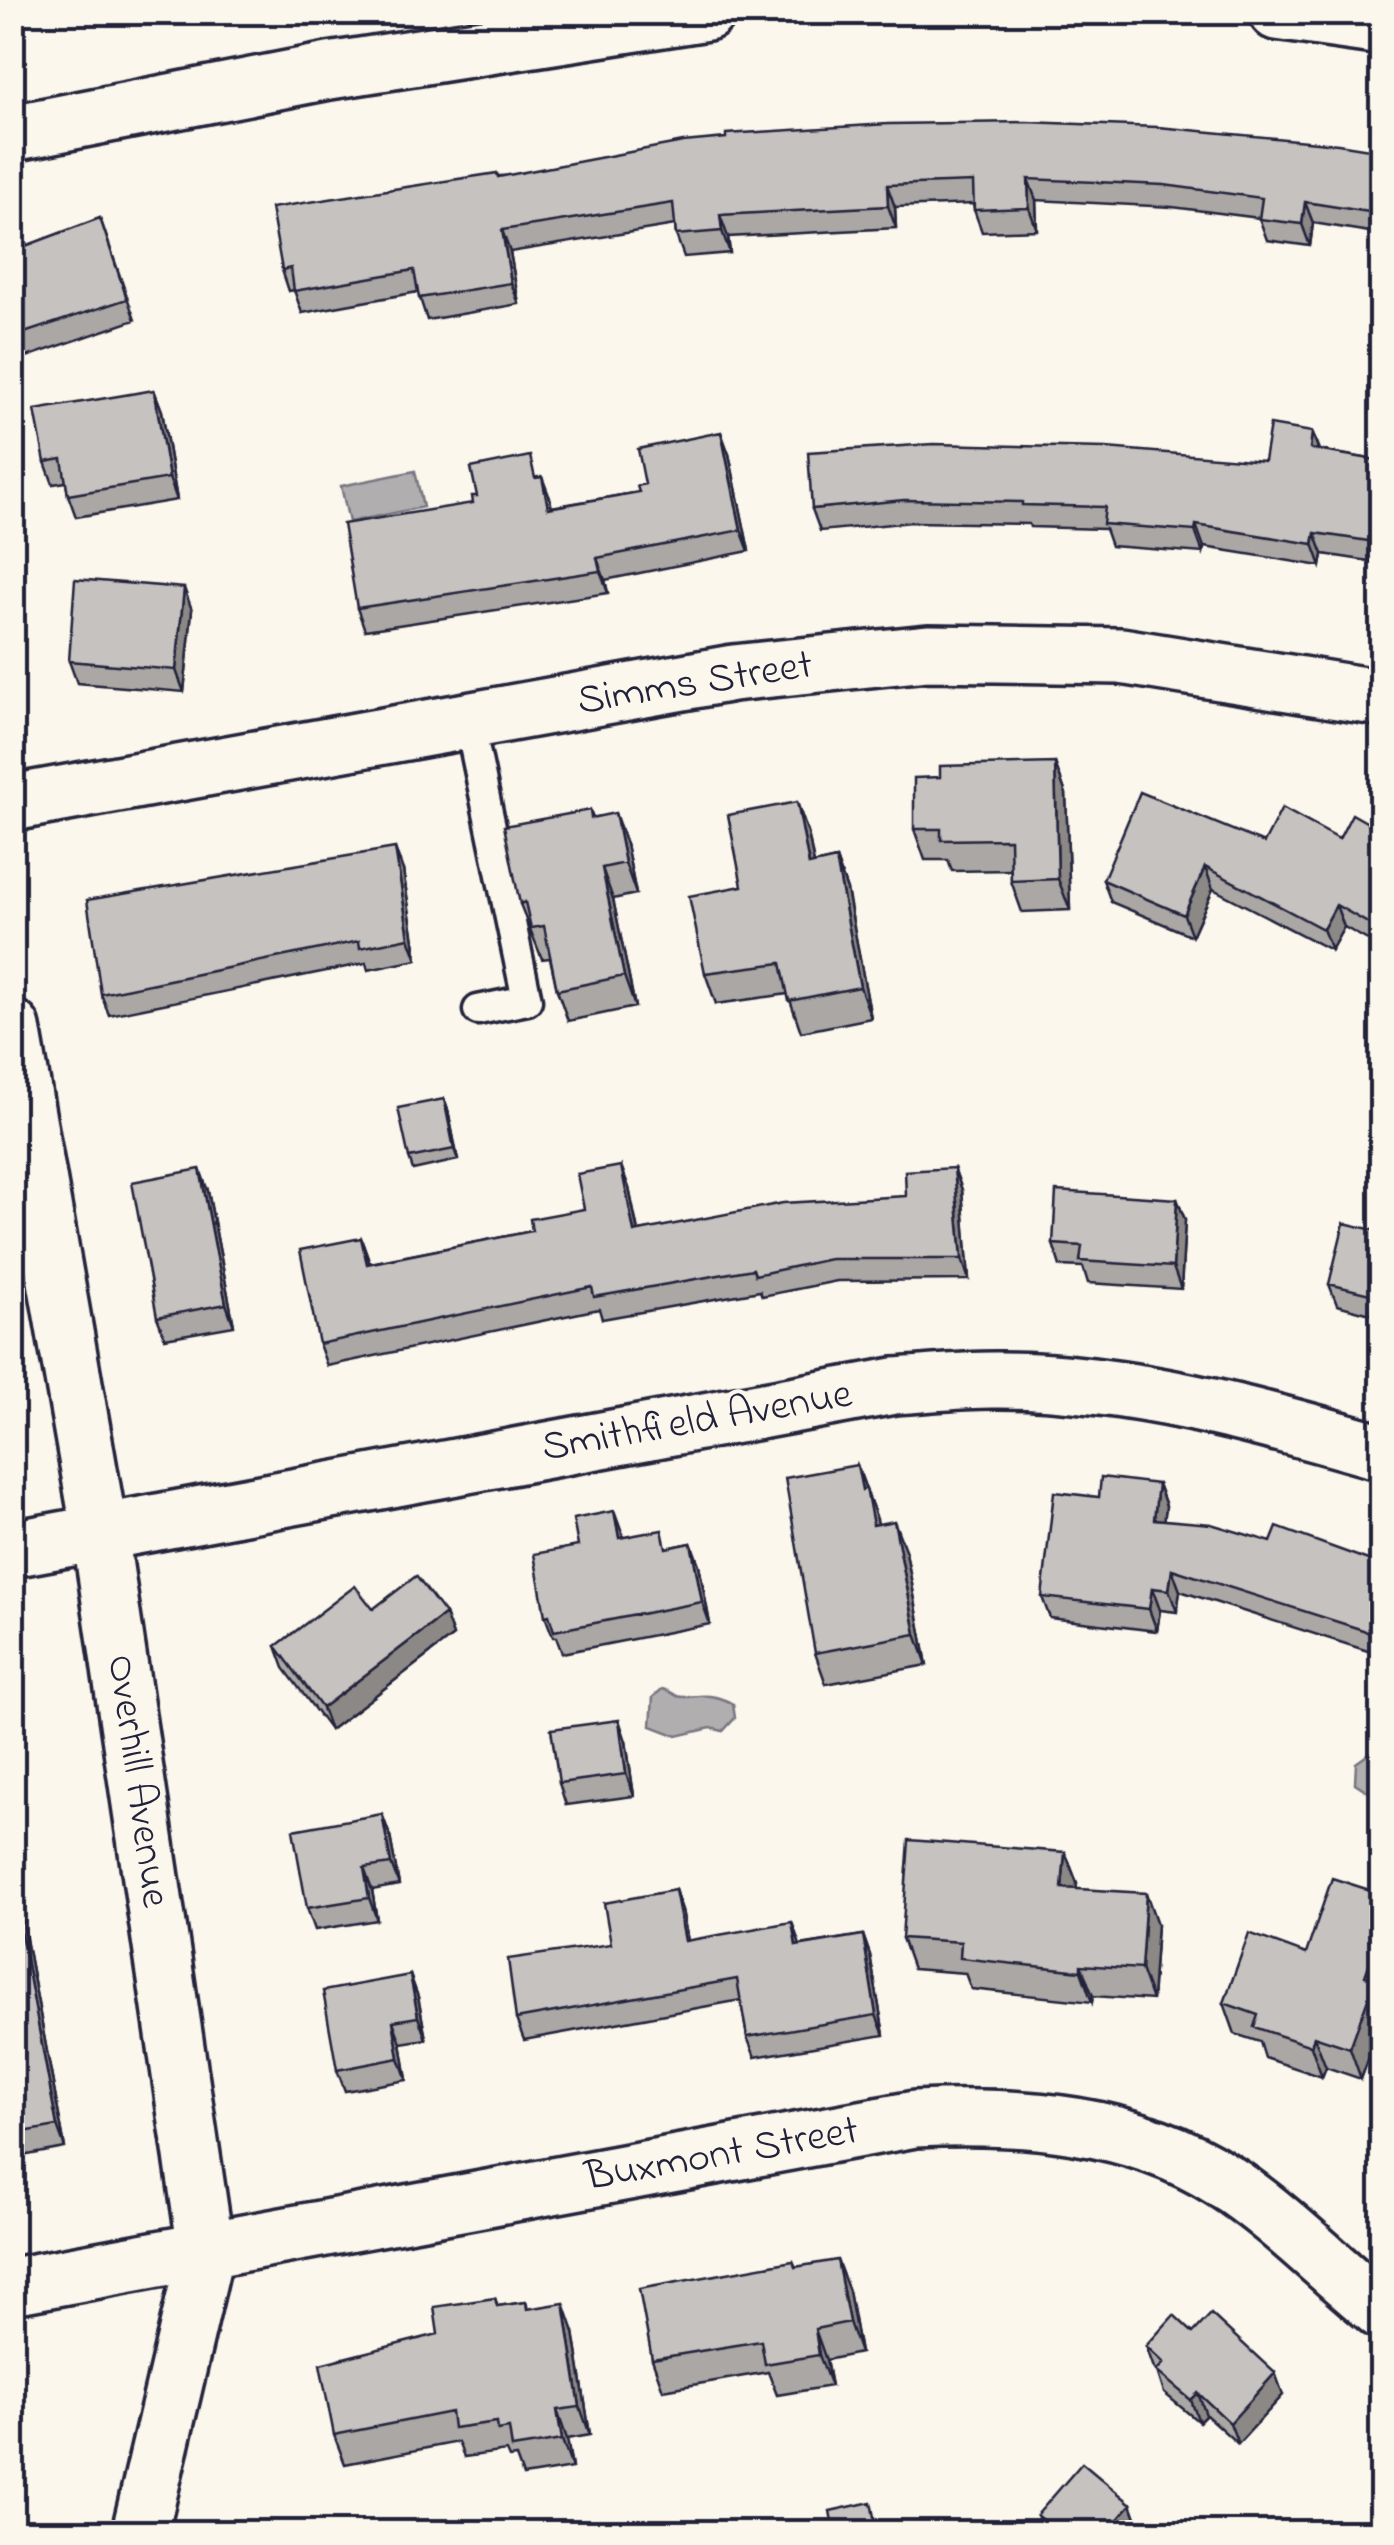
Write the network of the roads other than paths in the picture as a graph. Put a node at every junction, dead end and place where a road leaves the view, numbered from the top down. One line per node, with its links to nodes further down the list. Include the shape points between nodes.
1 (707, 12): 4 (street, via 328,70)
2 (1277, 12): 3 (street)
3 (1382, 27)
4 (12, 133)
5 (1382, 698): 6 (street, Simms Street, via 1120,656 928,653 733,673)
6 (469, 721): 7 (street, Simms Street); 8 (lane, via 527,1000)
7 (12, 803)
8 (478, 1010)
9 (12, 1028): 11 (street, Overhill Avenue)
10 (1382, 1452): 11 (street, Smithfield Avenue, via 1268,1419 1120,1389 1001,1380 930,1384)
11 (100, 1533): 12 (street, Smithfield Avenue); 13 (street, Overhill Avenue)
12 (12, 1548)
13 (206, 2250): 14 (street, Buxmont Street); 15 (street, Buxmont Street, via 915,2119 998,2115 1128,2137 1223,2180); 16 (street, Overhill Avenue)
14 (12, 2286)
15 (1382, 2312)
16 (140, 2532)

